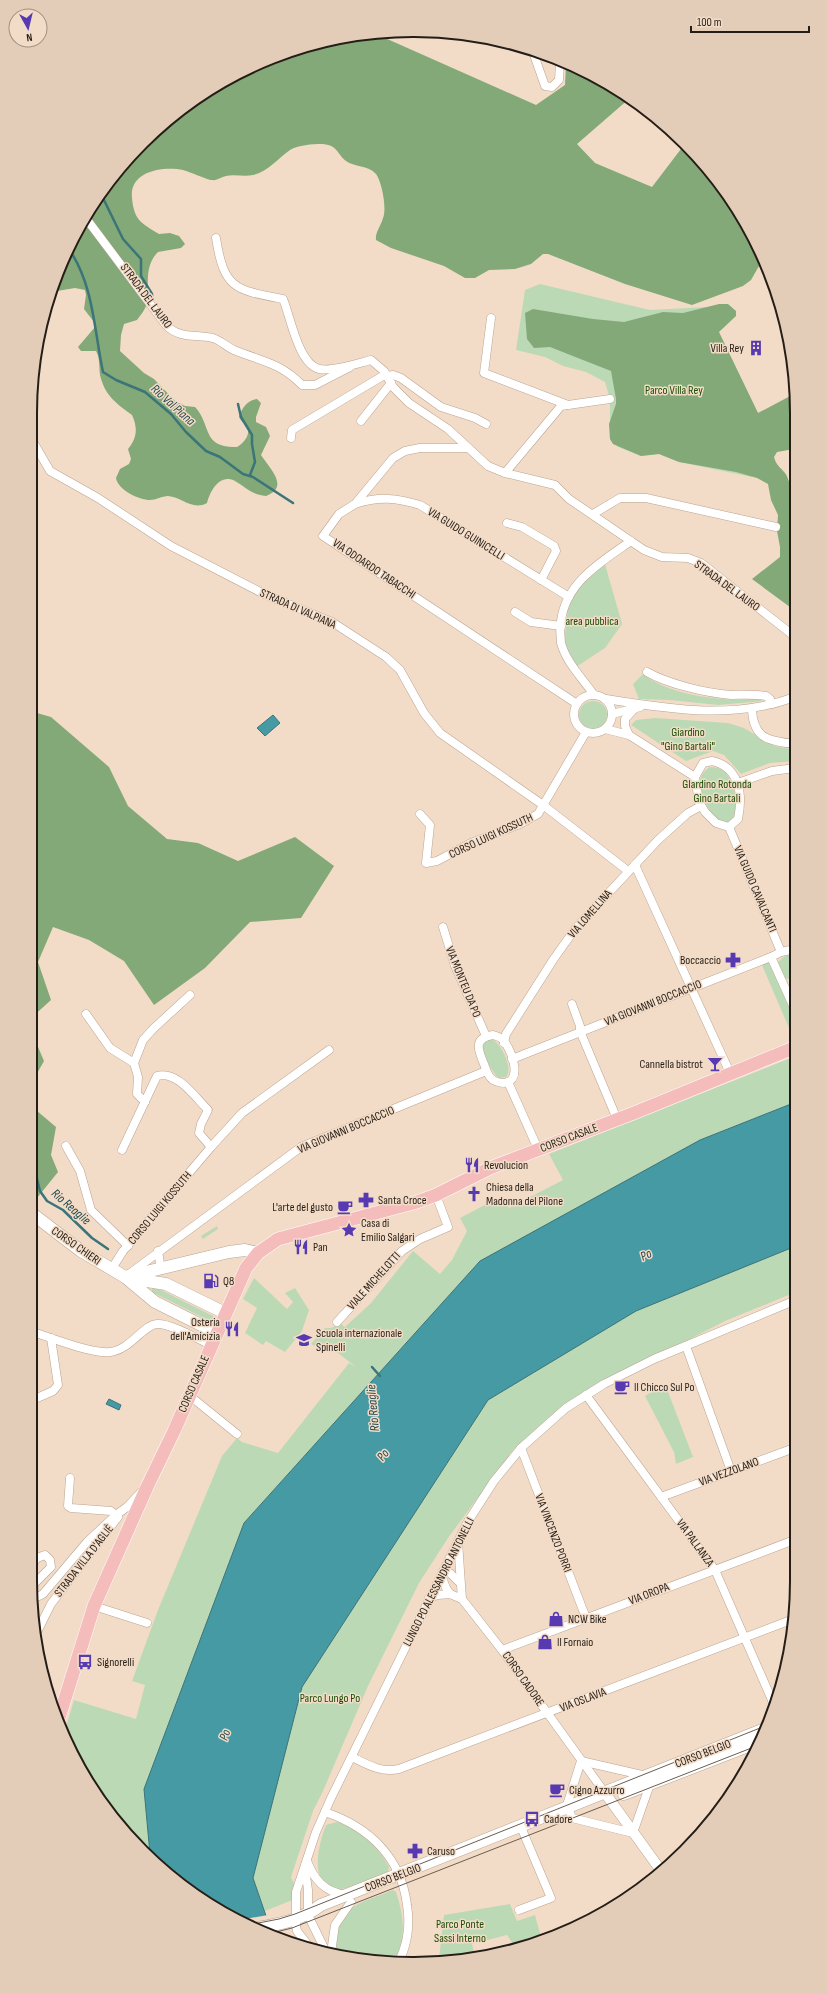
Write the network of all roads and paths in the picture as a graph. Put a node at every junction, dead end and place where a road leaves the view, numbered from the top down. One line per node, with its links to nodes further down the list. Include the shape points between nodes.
1 (535, 57): 2 (street, via 545,86 552,87 559,80)
2 (560, 67)
3 (89, 222): 6 (street, STRADA DEL LAURO, via 166,325 175,332 213,338 233,349 276,364 302,385 315,385 338,375)
4 (216, 238): 6 (street, STRADA DEL LAURO, via 220,261 228,278 250,293 283,299 302,353 310,364 320,369)
5 (491, 318): 9 (street, via 484,373)
6 (354, 364): 7 (street, STRADA DEL LAURO, via 371,360)
7 (388, 378): 10 (street); 11 (street, STRADA DEL LAURO, via 393,375 401,378 441,407); 12 (street, via 292,430); 14 (street, STRADA DEL LAURO, via 409,403 448,429)
8 (610, 399): 9 (street)
9 (568, 405): 15 (street, via 561,406)
10 (361, 421)
11 (486, 424)
12 (291, 438)
13 (37, 448): 43 (street, STRADA DI VALPIANA, via 50,471 98,498 171,546 264,594 332,622 386,657 400,670 424,713 440,733)
14 (468, 448): 15 (street, STRADA DEL LAURO, via 488,466); 16 (street, VIA ODOARDO TABACCHI, via 420,448 405,451 393,458)
15 (505, 473): 17 (street, STRADA DEL LAURO, via 555,485 569,499)
16 (355, 504): 21 (street, VIA GUIDO GUINICELLI, via 398,498 420,505); 30 (street, VIA ODOARDO TABACCHI, via 339,514 324,536)
17 (592, 514): 19 (street, via 620,498 646,498); 20 (street, STRADA DEL LAURO)
18 (507, 523): 21 (street, via 522,527 554,546 556,551)
19 (776, 527)
20 (631, 541): 22 (street, via 586,574); 25 (street, STRADA DEL LAURO, via 644,550 662,556 688,558 701,563)
21 (541, 580): 22 (street, VIA GUIDO GUINICELLI)
22 (569, 597): 24 (street, via 563,608)
23 (515, 612): 24 (street, via 532,622)
24 (561, 626): 27 (street, via 561,643 567,656)
25 (790, 633)
26 (647, 672): 31 (street, via 659,679 730,695 766,696)
27 (594, 695): 29 (street); 30 (street, via 584,697)
28 (790, 699): 31 (street)
29 (606, 700): 32 (street); 35 (street)
30 (577, 704): 37 (street, via 574,709 574,720)
31 (772, 704): 34 (street)
32 (644, 706): 33 (street); 34 (street, via 700,711)
33 (636, 708): 35 (street); 38 (street, via 625,719)
34 (752, 709): 39 (street, via 757,732 771,740)
35 (612, 717): 36 (street); 38 (street)
36 (605, 729): 37 (street, via 598,733); 38 (street)
37 (586, 732): 43 (street, CORSO LUIGI KOSSUTH)
38 (627, 734): 41 (street)
39 (790, 743)
40 (790, 768): 42 (street, via 772,770)
41 (695, 777): 42 (street, via 703,763 712,761 721,763); 44 (street)
42 (738, 783): 46 (street, via 741,803 738,819)
43 (543, 805): 45 (street, CORSO LUIGI KOSSUTH, via 538,814 520,824 426,863 430,825); 48 (street, STRADA DI VALPIANA)
44 (701, 806): 46 (street, via 716,823); 47 (street, VIA LOMELLINA, via 688,812)
45 (420, 814)
46 (729, 827): 51 (street, VIA GUIDO CAVALCANTI)
47 (635, 864): 48 (street, VIA LOMELLINA); 53 (street)
48 (628, 871): 60 (street, VIA LOMELLINA, via 575,929 506,1034)
49 (443, 927): 59 (street, VIA MONTEU DA PO, via 455,966)
50 (790, 950): 51 (street, VIA GIOVANNI BOCCACCIO)
51 (781, 952): 52 (street, VIA GIOVANNI BOCCACCIO)
52 (771, 957): 53 (street, VIA GIOVANNI BOCCACCIO); 55 (street)
53 (692, 987): 58 (street, VIA GIOVANNI BOCCACCIO); 66 (street)
54 (190, 995): 64 (street, via 143,1040)
55 (790, 999)
56 (572, 1004): 58 (street)
57 (86, 1014): 64 (street, via 110,1048)
58 (580, 1031): 63 (street, VIA GIOVANNI BOCCACCIO); 69 (street)
59 (486, 1036): 60 (street, via 502,1038); 65 (street, via 478,1046)
60 (504, 1043): 63 (street)
61 (790, 1048): 66 (main road, CORSO CASALE)
62 (329, 1050): 71 (street, CORSO LUIGI KOSSUTH, via 242,1113)
63 (512, 1059): 67 (street, via 515,1070 513,1078)
64 (134, 1063): 68 (street, via 138,1077 137,1094)
65 (486, 1071): 67 (street, via 493,1080); 77 (street, VIA GIOVANNI BOCCACCIO, via 301,1147)
66 (730, 1073): 69 (main road, CORSO CASALE)
67 (508, 1082): 72 (street)
68 (145, 1102): 71 (street, via 157,1076 165,1074 175,1078 208,1110 199,1133); 73 (street)
69 (617, 1119): 72 (main road, CORSO CASALE)
70 (66, 1146): 76 (street, via 80,1171 91,1210)
71 (211, 1146): 76 (street, CORSO LUIGI KOSSUTH)
72 (538, 1149): 74 (main road, CORSO CASALE, via 490,1168)
73 (122, 1150)
74 (436, 1195): 78 (main road, CORSO CASALE, via 278,1239); 85 (street, VIALE MICHELOTTI, via 448,1227 402,1250)
75 (37, 1218): 79 (main road, CORSO CHIERI)
76 (128, 1246): 79 (street, CORSO LUIGI KOSSUTH)
77 (158, 1251): 80 (street); 81 (street, VIA GIOVANNI BOCCACCIO)
78 (258, 1253): 80 (main road, via 245,1250 229,1252); 84 (main road, CORSO CASALE, via 246,1268)
79 (111, 1270): 81 (main road, CORSO CHIERI)
80 (161, 1270): 81 (main road); 82 (main road)
81 (125, 1277): 82 (main road); 87 (main road, via 155,1302)
82 (172, 1286): 84 (main road)
83 (790, 1303): 90 (street, LUNGO PO ALESSANDRO ANTONELLI)
84 (226, 1313): 87 (main road, CORSO CASALE)
85 (338, 1322)
86 (37, 1333): 88 (street)
87 (217, 1333): 89 (main road, CORSO CASALE)
88 (51, 1338): 89 (street, via 97,1352 111,1352 129,1344 151,1326 161,1324); 93 (street, via 58,1385 53,1391)
89 (211, 1345): 92 (main road, CORSO CASALE)
90 (686, 1346): 91 (street, LUNGO PO ALESSANDRO ANTONELLI, via 628,1371); 97 (street)
91 (586, 1395): 95 (street, LUNGO PO ALESSANDRO ANTONELLI, via 550,1420); 100 (street, VIA PALLANZA)
92 (190, 1396): 94 (street); 99 (main road, CORSO CASALE)
93 (37, 1398)
94 (237, 1434)
95 (521, 1448): 102 (street, LUNGO PO ALESSANDRO ANTONELLI, via 494,1481); 114 (street, VIA VINCENZO PORRI)
96 (790, 1450): 97 (street, VIA VEZZOLANO)
97 (731, 1471): 100 (street, VIA VEZZOLANO)
98 (70, 1478): 101 (street, via 68,1506)
99 (147, 1487): 101 (street); 113 (main road, CORSO CASALE)
100 (661, 1497): 105 (street, VIA PALLANZA)
101 (118, 1514): 110 (street, via 87,1542 43,1594); 117 (street, STRADA VILLA D'AGLIÈ, via 51,1604)
102 (458, 1541): 106 (street, LUNGO PO ALESSANDRO ANTONELLI); 108 (street)
103 (790, 1542): 105 (street, VIA OROPA)
104 (37, 1558): 107 (street, via 45,1555 50,1560 51,1567)
105 (715, 1570): 114 (street, VIA OROPA); 118 (street, VIA PALLANZA)
106 (442, 1573): 108 (street, via 450,1573); 109 (street); 111 (street, LUNGO PO ALESSANDRO ANTONELLI)
107 (37, 1581)
108 (460, 1584): 112 (street)
109 (450, 1594): 111 (street); 112 (street, CORSO CADORE)
110 (38, 1597)
111 (429, 1598): 125 (street, LUNGO PO ALESSANDRO ANTONELLI)
112 (462, 1599): 119 (street, CORSO CADORE)
113 (94, 1606): 116 (street); 121 (main road, CORSO CASALE)
114 (586, 1618): 119 (street, VIA OROPA)
115 (788, 1621): 118 (street, VIA OSLAVIA)
116 (147, 1624)
117 (40, 1627)
118 (745, 1637): 120 (street, VIA PALLANZA); 122 (street, VIA OSLAVIA)
119 (502, 1650): 122 (street, CORSO CADORE)
120 (771, 1698)
121 (61, 1712)
122 (547, 1714): 125 (street, VIA OSLAVIA, via 389,1772); 126 (street, CORSO CADORE)
123 (758, 1732): 127 (main road, CORSO BELGIO)
124 (752, 1744): 127 (main road, CORSO BELGIO)
125 (352, 1757): 130 (street, LUNGO PO ALESSANDRO ANTONELLI)
126 (581, 1761): 127 (street, via 642,1775); 128 (street, CORSO CADORE); 129 (street, via 567,1805)
127 (646, 1780): 128 (main road, CORSO BELGIO); 132 (street, via 649,1787 647,1796)
128 (607, 1796): 129 (main road, CORSO BELGIO); 132 (street, CORSO CADORE)
129 (569, 1811): 131 (main road, CORSO BELGIO); 132 (street, via 572,1818)
130 (325, 1812): 133 (street, LUNGO PO ALESSANDRO ANTONELLI); 135 (street, via 342,1818 374,1838 388,1854)
131 (522, 1830): 135 (main road, CORSO BELGIO); 137 (street, via 551,1898)
132 (633, 1833): 134 (street, CORSO CADORE)
133 (306, 1864): 136 (street, via 321,1885); 138 (street, LUNGO PO ALESSANDRO ANTONELLI); 139 (street, LUNGO PO ALESSANDRO ANTONELLI, via 296,1892)
134 (658, 1867)
135 (401, 1879): 136 (main road, CORSO BELGIO); 144 (street, via 409,1917 406,1943)
136 (350, 1899): 138 (main road, CORSO BELGIO, via 320,1915); 143 (street, via 335,1925)
137 (520, 1910)
138 (308, 1915): 139 (main road, CORSO BELGIO); 142 (street, LUNGO PO ALESSANDRO ANTONELLI)
139 (295, 1920): 140 (main road, CORSO BELGIO); 141 (street, LUNGO PO ALESSANDRO ANTONELLI, via 297,1931)
140 (266, 1927)
141 (305, 1941)
142 (323, 1946)
143 (332, 1948)
144 (401, 1956)

